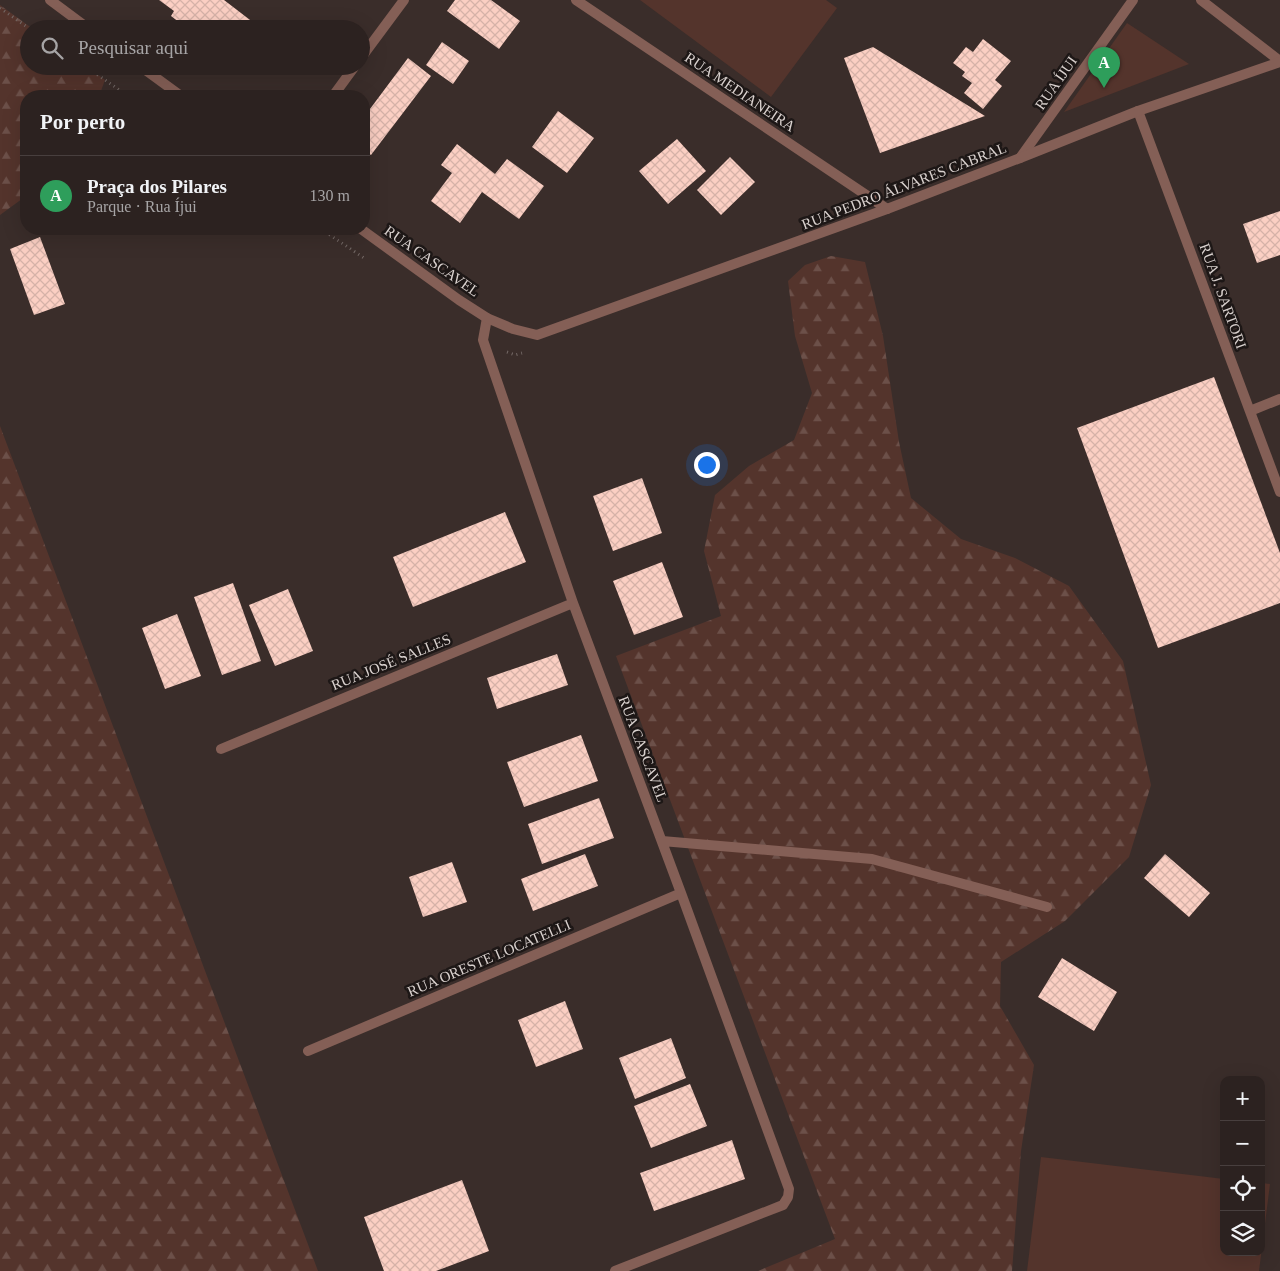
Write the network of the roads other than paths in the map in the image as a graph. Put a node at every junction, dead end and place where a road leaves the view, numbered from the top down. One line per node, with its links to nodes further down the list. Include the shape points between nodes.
1 (50, 0): 6 (street)
2 (404, 0): 7 (street)
3 (576, 0): 15 (street, RUA MEDIANEIRA)
4 (1133, 0): 14 (street, RUA ÍJUI)
5 (1201, 0): 8 (street)
6 (77, 20)
7 (370, 46)
8 (1280, 61): 13 (street, RUA PEDRO ÁLVARES CABRAL)
9 (152, 75): 11 (street)
10 (348, 75): 12 (street)
11 (173, 90)
12 (337, 90)
13 (1138, 111): 14 (street, RUA PEDRO ÁLVARES CABRAL); 20 (street, RUA J. SARTORI)
14 (1020, 158): 15 (street, RUA PEDRO ÁLVARES CABRAL)
15 (887, 210): 18 (street, RUA PEDRO ÁLVARES CABRAL)
16 (369, 235): 17 (street, RUA CASCAVEL)
17 (487, 318): 18 (street, RUA CASCAVEL); 22 (street, RUA CASCAVEL, via 483,340)
18 (537, 335)
19 (1280, 399): 20 (street)
20 (1250, 410): 21 (street, RUA J. SARTORI)
21 (1280, 492)
22 (572, 603): 23 (street, RUA JOSÉ SALLES); 24 (street, RUA CASCAVEL)
23 (220, 749)
24 (662, 841): 25 (street, RUA CASCAVEL); 26 (street, via 872,859)
25 (681, 893): 27 (street, RUA ORESTE LOCATELLI); 28 (street, RUA CASCAVEL, via 789,1189 788,1197 783,1205)
26 (1047, 907)
27 (308, 1051)
28 (615, 1271)

